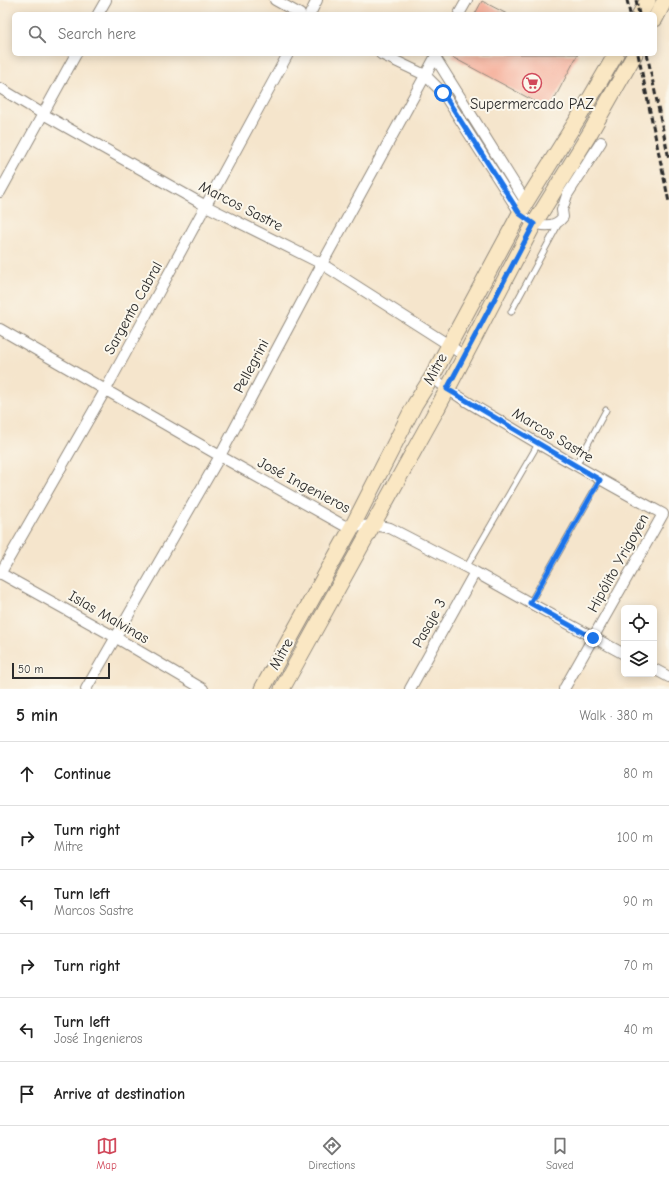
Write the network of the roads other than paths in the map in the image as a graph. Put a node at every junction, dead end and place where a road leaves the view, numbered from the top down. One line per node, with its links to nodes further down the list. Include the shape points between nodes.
1 (106, 0): 7 (street)
2 (276, 0): 8 (street)
3 (317, 0): 9 (street)
4 (467, 0): 10 (street)
5 (648, 0): 11 (main road)
6 (665, 0): 12 (main road)
7 (99, 12)
8 (297, 12)
9 (311, 12)
10 (460, 12)
11 (641, 12)
12 (657, 16)
13 (75, 56): 22 (street)
14 (287, 56): 25 (street, Sargento Cabral)
15 (385, 56): 20 (street)
16 (435, 56): 20 (street, Pellegrini)
17 (437, 56): 26 (street)
18 (615, 56): 26 (main road, Mitre)
19 (634, 56): 28 (main road, Mitre)
20 (425, 75): 26 (street, via 443,93); 29 (street, Pellegrini)
21 (0, 88): 22 (street, Marcos Sastre)
22 (43, 114): 24 (street); 25 (street, Marcos Sastre)
23 (601, 142): 27 (street, via 567,195)
24 (0, 192)
25 (206, 206): 29 (street, Marcos Sastre); 35 (street, Sargento Cabral)
26 (523, 208): 28 (street); 32 (main road, Mitre)
27 (560, 222): 28 (street, via 551,225); 30 (lane)
28 (534, 224): 33 (main road, Mitre)
29 (322, 264): 32 (street, Marcos Sastre); 39 (street, Pellegrini)
30 (511, 312)
31 (0, 329): 35 (street, José Ingenieros)
32 (449, 345): 33 (street, Marcos Sastre); 34 (main road, Mitre)
33 (464, 356): 36 (main road, Mitre)
34 (432, 377): 36 (street, Marcos Sastre); 44 (main road, Mitre, via 415,404)
35 (106, 389): 39 (street, José Ingenieros); 46 (street, Sargento Cabral)
36 (447, 389): 38 (street, Marcos Sastre); 43 (main road, Mitre)
37 (606, 410): 40 (lane)
38 (538, 444): 40 (street, Marcos Sastre); 45 (lane)
39 (220, 456): 44 (street, José Ingenieros, via 344,525); 48 (street, Pellegrini)
40 (576, 466): 41 (street, Marcos Sastre)
41 (600, 480): 42 (street, Marcos Sastre); 47 (lane)
42 (666, 516): 49 (street, Hipólito Yrigoyen)
43 (373, 525): 44 (street, José Ingenieros); 45 (street, José Ingenieros, via 390,528); 56 (main road, Mitre)
44 (352, 527): 55 (main road, Mitre)
45 (470, 570): 47 (street, José Ingenieros); 57 (street, Pasaje 3)
46 (0, 573): 48 (street, Islas Malvinas)
47 (530, 603): 49 (street, José Ingenieros)
48 (115, 637): 53 (street, Pellegrini); 54 (street, Islas Malvinas)
49 (593, 638): 50 (street, José Ingenieros); 58 (street, Hipólito Yrigoyen)
50 (621, 652)
51 (657, 671): 52 (street)
52 (669, 677)
53 (86, 689)
54 (203, 689)
55 (262, 689)
56 (282, 689)
57 (410, 689)
58 (564, 689)

